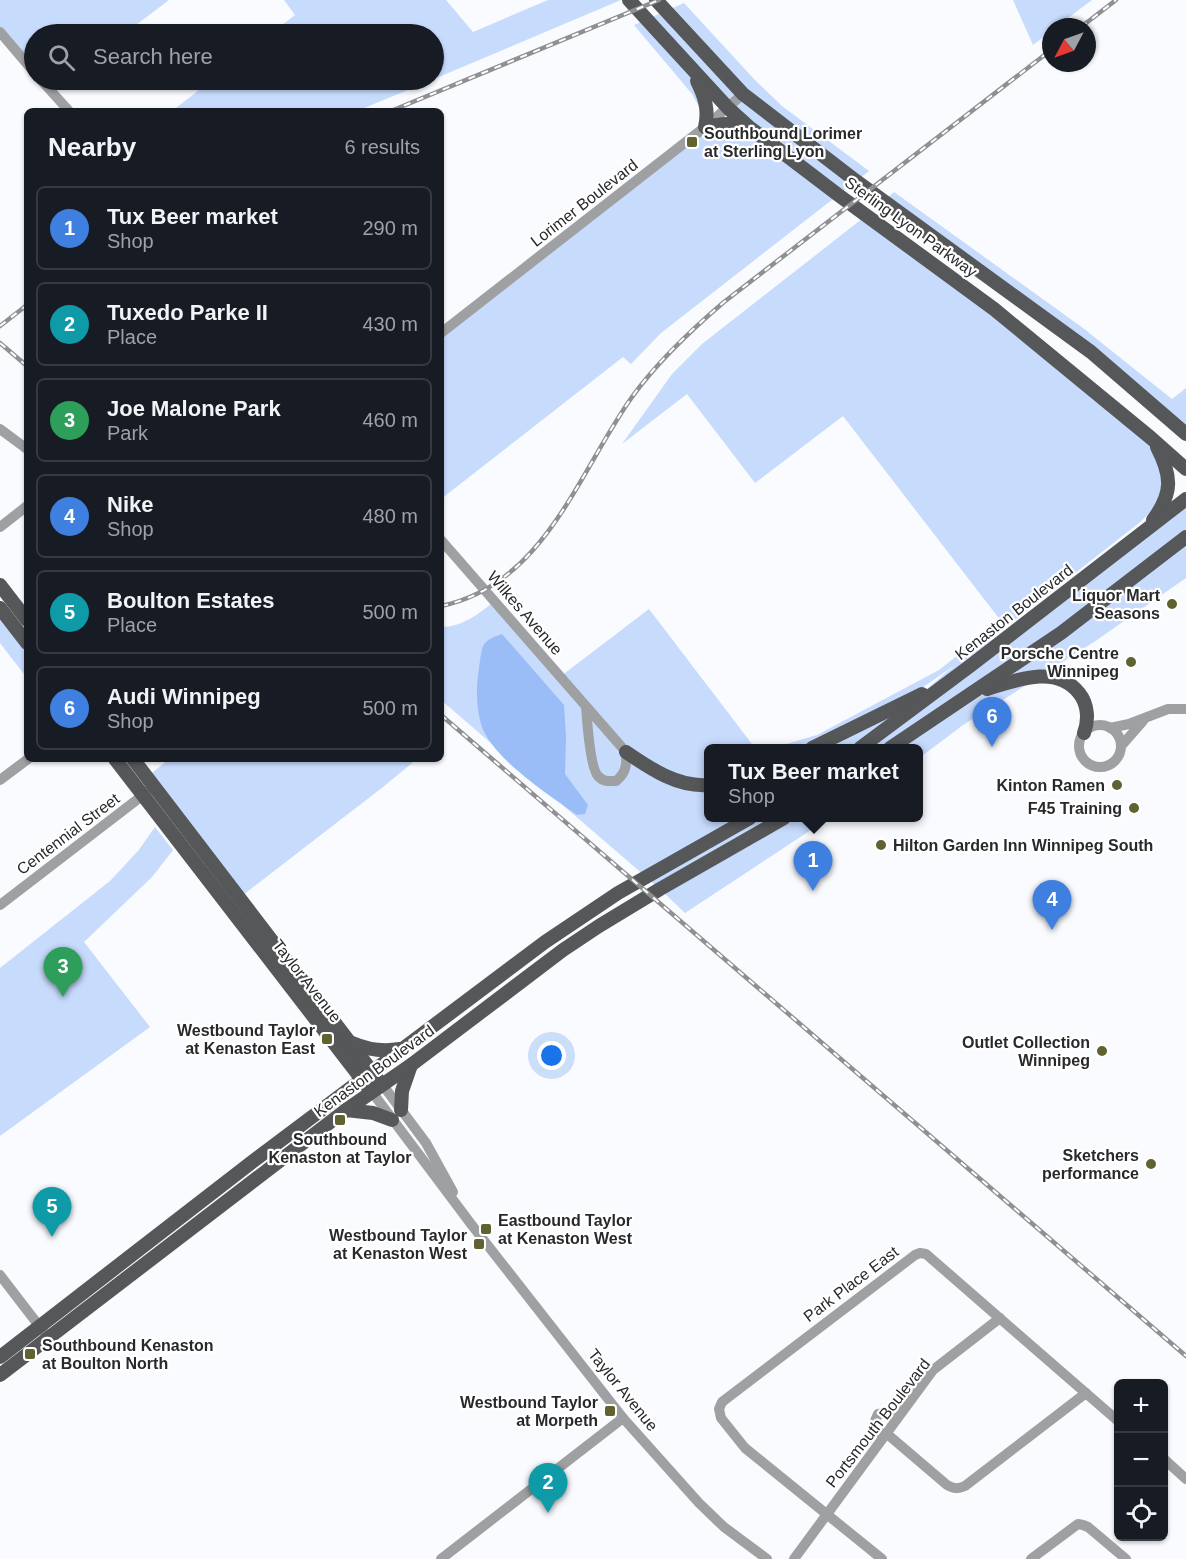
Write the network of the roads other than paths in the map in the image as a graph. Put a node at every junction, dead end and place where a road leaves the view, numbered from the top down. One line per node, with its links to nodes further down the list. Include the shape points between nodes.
1 (628, 0): 5 (main road, Sterling Lyon Parkway)
2 (656, 0): 7 (main road, Sterling Lyon Parkway)
3 (0, 32): 4 (street)
4 (24, 60)
5 (693, 71): 9 (main road, Sterling Lyon Parkway); 11 (main road, via 707,106)
6 (50, 90): 8 (street)
7 (743, 94): 9 (street, Lorimer Boulevard); 14 (main road, Sterling Lyon Parkway, via 1091,352)
8 (66, 108)
9 (728, 108): 10 (main road, Sterling Lyon Parkway); 11 (street, Lorimer Boulevard)
10 (749, 127): 11 (main road, via 738,123); 15 (main road, Sterling Lyon Parkway, via 994,309)
11 (705, 128): 12 (street, Lorimer Boulevard)
12 (444, 331)
13 (0, 429): 16 (street)
14 (1186, 434)
15 (1151, 438): 17 (main road, Sterling Lyon Parkway); 21 (main road, via 1165,462 1169,486 1161,510)
16 (24, 447)
17 (1186, 469)
18 (1186, 499): 21 (main road, Kenaston Boulevard)
19 (24, 508): 20 (street)
20 (0, 527)
21 (1147, 529): 28 (main road, Kenaston Boulevard)
22 (1182, 541): 29 (main road)
23 (444, 543): 30 (street, Wilkes Avenue)
24 (0, 585): 26 (main road)
25 (0, 608): 27 (main road)
26 (24, 616)
27 (24, 639)
28 (970, 666): 35 (main road, via 910,701); 36 (main road, Kenaston Boulevard)
29 (974, 693): 34 (main road, via 1038,676 1061,678 1083,698 1087,712); 37 (main road)
30 (586, 706): 39 (street, Wilkes Avenue); 39 (street, via 597,776 606,781 621,777 626,768)
31 (1186, 709): 32 (street, via 1168,709)
32 (1145, 719): 33 (street); 38 (street)
33 (1110, 728): 34 (street, via 1097,726); 38 (street)
34 (1084, 733): 38 (street, via 1080,751 1094,766 1114,762)
35 (820, 744)
36 (865, 744)
37 (896, 744)
38 (1122, 745)
39 (626, 752): 44 (main road, via 681,783)
40 (24, 762): 43 (street)
41 (118, 762): 45 (main road, Taylor Avenue)
42 (134, 762): 45 (main road, Taylor Avenue)
43 (0, 780)
44 (704, 786)
45 (148, 791): 48 (street, Centennial Street); 49 (main road, Taylor Avenue); 51 (main road, Taylor Avenue)
46 (743, 822): 50 (main road, Kenaston Boulevard, via 586,914)
47 (777, 822): 52 (main road, Kenaston Boulevard, via 598,926)
48 (0, 905)
49 (350, 1042): 50 (main road, via 375,1050); 53 (main road, Taylor Avenue)
50 (402, 1048): 53 (main road, Kenaston Boulevard)
51 (345, 1058): 53 (main road, Taylor Avenue); 55 (main road, via 346,1081)
52 (411, 1065): 54 (main road, Kenaston Boulevard); 57 (main road)
53 (367, 1075): 54 (main road, Taylor Avenue); 55 (main road, Kenaston Boulevard)
54 (377, 1088): 56 (main road, Kenaston Boulevard); 57 (street, Taylor Avenue)
55 (337, 1097): 60 (main road, Kenaston Boulevard, via 134,1252)
56 (346, 1110): 57 (main road); 60 (main road, Kenaston Boulevard)
57 (396, 1115): 65 (street, Taylor Avenue, via 471,1224)
58 (0, 1275): 60 (street)
59 (1000, 1318): 63 (street, Park Place East); 66 (street, Portsmouth Boulevard, via 933,1370); 70 (street, Park Place East, via 926,1254 920,1253 722,1402 718,1409 721,1418 745,1448)
60 (44, 1333): 61 (main road, Kenaston Boulevard); 62 (main road, Kenaston Boulevard)
61 (0, 1357)
62 (0, 1375)
63 (1086, 1393): 64 (street, Park Place East); 67 (street, via 960,1488 947,1485)
64 (1114, 1417)
65 (623, 1418): 71 (street); 72 (street, Taylor Avenue, via 699,1503)
66 (896, 1420): 67 (street, Portsmouth Boulevard); 67 (street, via 878,1414 876,1429)
67 (885, 1435): 70 (street, Portsmouth Boulevard)
68 (1168, 1463): 69 (street)
69 (1186, 1479)
70 (827, 1514): 73 (street, Portsmouth Boulevard); 74 (street)
71 (441, 1559)
72 (768, 1559)
73 (794, 1559)
74 (882, 1559)
75 (1031, 1559): 76 (street, via 1078,1524 1088,1527)
76 (1126, 1559)

